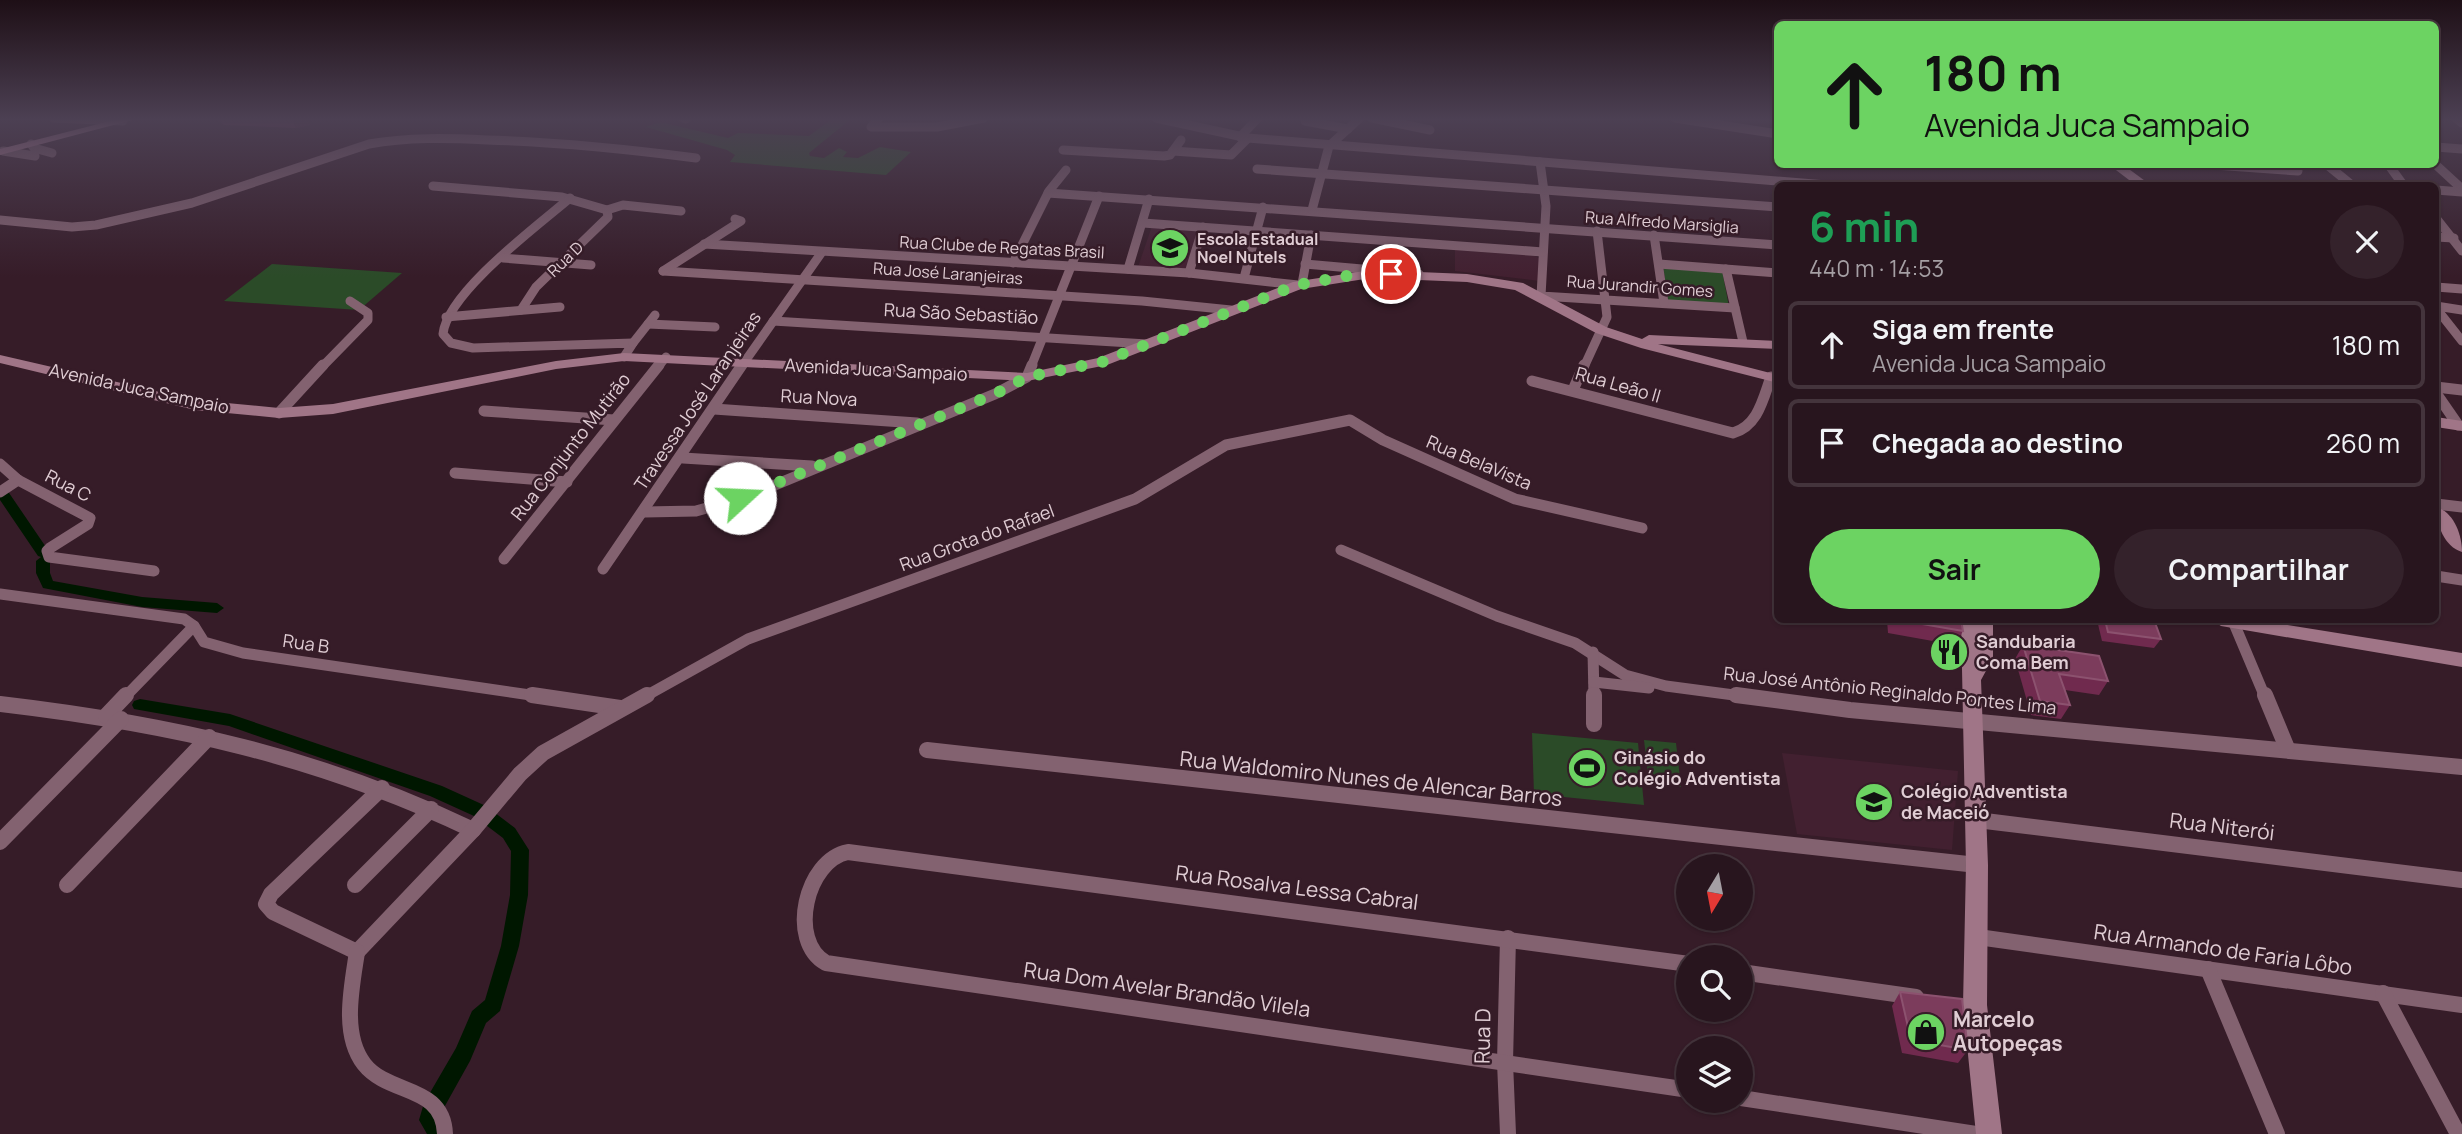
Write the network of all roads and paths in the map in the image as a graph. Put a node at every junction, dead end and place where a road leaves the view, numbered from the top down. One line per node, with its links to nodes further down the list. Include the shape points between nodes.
1 (291, 171): 27 (street, via 96,225)
2 (1065, 171): 18 (street)
3 (1277, 171): 10 (street)
4 (1321, 171): 10 (street)
5 (1541, 171): 15 (street)
6 (1651, 171): 11 (street)
7 (2124, 171): 12 (main road)
8 (2335, 171): 13 (street)
9 (2442, 171): 17 (street)
10 (1320, 175): 15 (street); 25 (street)
11 (1789, 182)
12 (2140, 182)
13 (2349, 182)
14 (433, 186): 20 (street)
15 (1544, 190): 23 (street); 31 (street)
16 (2439, 190): 17 (street)
17 (2462, 191)
18 (1048, 193): 19 (street); 45 (street)
19 (1100, 196): 21 (street); 49 (street)
20 (570, 198): 24 (street); 43 (street)
21 (1149, 200): 22 (street); 30 (street)
22 (1263, 207): 25 (street); 34 (street)
23 (1774, 207)
24 (607, 210): 26 (street, via 623,205); 44 (street, Rua D, via 608,217)
25 (1312, 210): 31 (street)
26 (681, 211)
27 (0, 220)
28 (738, 220): 38 (street)
29 (2439, 221): 35 (street)
30 (1143, 223): 32 (street); 50 (street)
31 (1543, 227): 33 (street, Rua Alfredo Marsiglia); 42 (street)
32 (1203, 228): 34 (street); 53 (street)
33 (1597, 231): 37 (street, Rua Alfredo Marsiglia); 63 (street)
34 (1257, 232): 36 (street); 56 (street)
35 (2455, 234): 40 (street)
36 (1311, 235): 42 (street); 46 (street)
37 (1654, 235): 39 (street, Rua Alfredo Marsiglia); 47 (street)
38 (704, 244): 41 (street, Rua Clube de Regatas Brasil); 52 (street)
39 (1774, 245)
40 (2462, 251)
41 (822, 252): 45 (street, Rua Clube de Regatas Brasil); 57 (street, Travessa José Laranjeiras)
42 (1543, 252): 62 (street)
43 (503, 258): 44 (street); 73 (street, via 454,301)
44 (561, 263): 48 (street); 69 (street, Rua D)
45 (1013, 264): 49 (street, Rua Clube de Regatas Brasil)
46 (1305, 264): 55 (street); 58 (street)
47 (1659, 264): 51 (street); 65 (street)
48 (591, 265)
49 (1071, 267): 50 (street, Rua Clube de Regatas Brasil); 61 (street)
50 (1128, 269): 53 (street, Rua Clube de Regatas Brasil)
51 (1727, 269): 54 (street); 68 (street)
52 (663, 271): 57 (street, Rua José Laranjeiras)
53 (1189, 273): 56 (street, Rua Clube de Regatas Brasil)
54 (1774, 273)
55 (1433, 276): 58 (main road, Avenida Juca Sampaio, via 1371,274); 62 (main road, Avenida Juca Sampaio, via 1504,283)
56 (1244, 278): 58 (street, Rua Clube de Regatas Brasil)
57 (801, 280): 61 (street, Rua José Laranjeiras); 74 (street, Travessa José Laranjeiras)
58 (1300, 284): 70 (main road, Avenida Juca Sampaio)
59 (2439, 287): 60 (street)
60 (2462, 289)
61 (1057, 296): 70 (street, Rua José Laranjeiras); 77 (street)
62 (1542, 296): 63 (street, Rua Jurandir Gomes); 76 (main road, Avenida Juca Sampaio)
63 (1606, 299): 65 (street, Rua Jurandir Gomes); 76 (street)
64 (350, 300): 99 (street, via 368,313 368,321)
65 (1664, 303): 68 (street, Rua Jurandir Gomes)
66 (560, 307): 69 (street)
67 (2439, 307): 71 (street)
68 (1735, 308): 80 (street)
69 (521, 310): 73 (street)
70 (1231, 310): 82 (main road, Avenida Juca Sampaio)
71 (2462, 310)
72 (2439, 311): 78 (street)
73 (446, 317): 81 (street, via 442,328 446,341 462,347)
74 (773, 321): 77 (street, Rua São Sebastião); 88 (street, Travessa José Laranjeiras)
75 (715, 327): 81 (street, via 651,320)
76 (1608, 332): 79 (main road); 85 (main road, Avenida Juca Sampaio); 94 (street)
77 (1043, 336): 82 (street, Rua São Sebastião); 89 (street)
78 (2461, 338)
79 (1689, 340): 80 (main road); 85 (main road, via 1683,348)
80 (1743, 342): 83 (main road)
81 (633, 343): 84 (street)
82 (1147, 344): 89 (main road, Avenida Juca Sampaio, via 1086,367)
83 (1774, 345)
84 (624, 356): 86 (main road, Avenida Juca Sampaio); 99 (main road, Avenida Juca Sampaio, via 332,409)
85 (1688, 356): 90 (main road, Avenida Juca Sampaio)
86 (666, 357): 88 (main road, Avenida Juca Sampaio); 100 (street, Rua Conjunto Mutirão)
87 (0, 359): 99 (main road, Avenida Juca Sampaio, via 195,405)
88 (745, 361): 89 (main road, Avenida Juca Sampaio); 97 (street, Travessa José Laranjeiras)
89 (1027, 377): 103 (street)
90 (1774, 378)
91 (1774, 380): 94 (street, Rua Leão II, via 1748,428 1725,432)
92 (1532, 381): 94 (street, Rua Leão II)
93 (2439, 387): 95 (street)
94 (1573, 390)
95 (2462, 390)
96 (2439, 397): 104 (street)
97 (714, 409): 103 (street, Rua Nova); 105 (street, Travessa José Laranjeiras)
98 (484, 411): 100 (street)
99 (279, 413)
100 (614, 420): 109 (street, Rua Conjunto Mutirão)
101 (1350, 421): 115 (street, Rua BelaVista, via 1515,499); 135 (street, Rua Grota do Rafael, via 1214,450 1135,499 748,639)
102 (2439, 422): 104 (main road)
103 (921, 424): 107 (street)
104 (2460, 425)
105 (683, 458): 107 (street); 113 (street, Travessa José Laranjeiras)
106 (0, 464): 110 (street)
107 (816, 467): 113 (street, via 699,511)
108 (455, 473): 109 (street)
109 (567, 482): 118 (street, Rua Conjunto Mutirão)
110 (9, 486): 120 (street, Rua C, via 48,493 90,518 88,524 47,551 54,558)
111 (2439, 504): 112 (street)
112 (2462, 507)
113 (645, 512): 119 (street, Travessa José Laranjeiras)
114 (2439, 516): 116 (main road)
115 (1642, 528)
116 (2462, 546)
117 (1341, 550): 129 (street, Rua José Antônio Reginaldo Pontes Lima)
118 (504, 559)
119 (603, 569)
120 (154, 571)
121 (2439, 576): 122 (street)
122 (2462, 580)
123 (0, 594): 128 (street, Rua B, via 131,609 184,619)
124 (1970, 623): 131 (main road)
125 (1984, 623): 131 (main road, via 1984,658)
126 (2230, 623): 141 (street)
127 (2246, 623): 130 (main road)
128 (194, 626): 135 (street, Rua B, via 204,642 243,653); 136 (street)
129 (1593, 652): 132 (street); 133 (street, Rua José Antônio Reginaldo Pontes Lima, via 1625,675)
130 (2462, 660)
131 (1974, 676): 138 (main road)
132 (1594, 682): 133 (street); 139 (street)
133 (1666, 687): 138 (street, Rua José Antônio Reginaldo Pontes Lima)
134 (0, 705): 136 (street)
135 (620, 708): 147 (street, Rua Grota do Rafael, via 535,758)
136 (106, 716): 137 (street)
137 (121, 719): 140 (street); 148 (street)
138 (1973, 721): 141 (street, Rua José Antônio Reginaldo Pontes Lima); 146 (main road)
139 (1594, 724)
140 (209, 737): 144 (street); 153 (street)
141 (2287, 748): 143 (street, Rua José Antônio Reginaldo Pontes Lima)
142 (927, 750): 151 (street, Rua Waldomiro Nunes de Alencar Barros)
143 (2462, 767)
144 (382, 788): 145 (street); 150 (street)
145 (431, 808): 147 (street); 154 (street)
146 (1977, 820): 151 (main road); 152 (street, Rua Niterói)
147 (480, 822): 157 (street, Rua Grota do Rafael)
148 (0, 842)
149 (899, 857): 156 (street, Rua Rosalva Lessa Cabral); 164 (street, Rua Dom Avelar Brandão Vilela, via 848,852 825,863 806,919 806,942 818,959 877,972)
150 (304, 863): 157 (street, via 271,894 267,908)
151 (1977, 865): 155 (main road)
152 (2462, 880)
153 (67, 885)
154 (355, 885)
155 (1978, 937): 159 (street, Rua Armando de Faria Lôbo); 170 (main road, via 1968,1004)
156 (1508, 939): 158 (street, Rua Rosalva Lessa Cabral); 164 (street, Rua D)
157 (358, 952): 167 (street, via 351,1014 363,1063 380,1078 437,1104 445,1115)
158 (1676, 962)
159 (2208, 969): 161 (street, Rua Armando de Faria Lôbo); 171 (street)
160 (1753, 974): 162 (street)
161 (2383, 993): 163 (street, Rua Armando de Faria Lôbo); 172 (street)
162 (1934, 999)
163 (2462, 1005)
164 (1505, 1062): 165 (street, Rua Dom Avelar Brandão Vilela); 168 (street, Rua D)
165 (1676, 1088)
166 (1753, 1100): 169 (street)
167 (445, 1134)
168 (1508, 1134)
169 (1976, 1134)
170 (1989, 1134)
171 (2277, 1134)
172 (2458, 1134)

